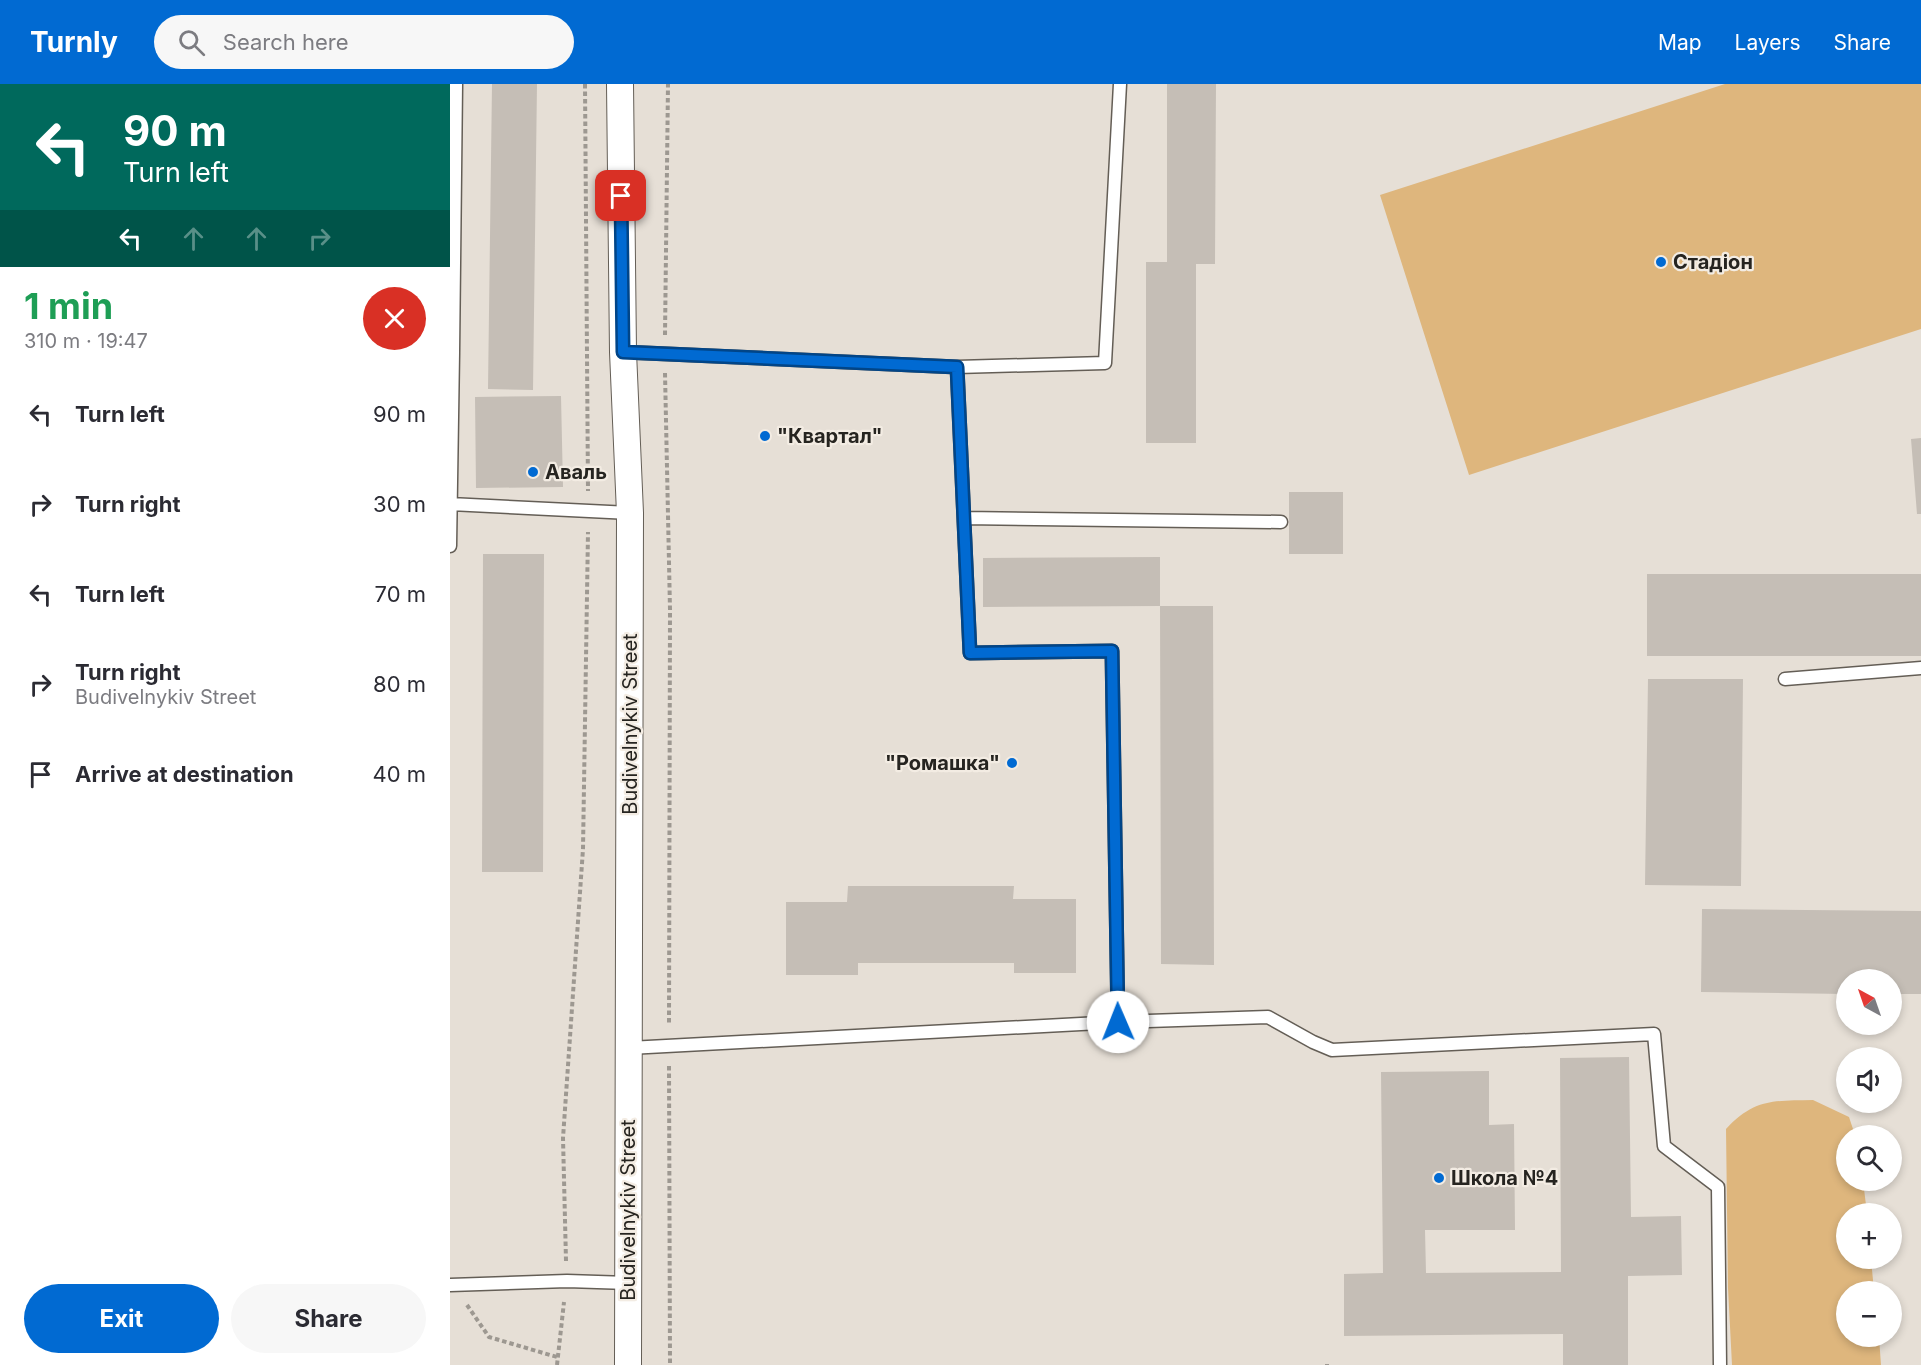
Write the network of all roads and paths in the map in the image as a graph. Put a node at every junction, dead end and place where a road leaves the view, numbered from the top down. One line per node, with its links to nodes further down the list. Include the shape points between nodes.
1 (456, 84): 7 (lane)
2 (585, 84): 11 (path)
3 (620, 84): 6 (street, Budivelnykiv Street)
4 (668, 84): 8 (path)
5 (1120, 84): 9 (lane, via 1105,363)
6 (623, 352): 8 (lane); 12 (street, Budivelnykiv Street)
7 (452, 353): 10 (lane)
8 (665, 354): 9 (lane); 19 (path, via 670,610)
9 (957, 367): 13 (lane)
10 (450, 504): 11 (lane); 15 (lane)
11 (588, 511): 12 (lane); 21 (path, via 583,849 563,1138)
12 (630, 513): 20 (street, Budivelnykiv Street)
13 (964, 518): 14 (lane); 18 (lane, via 970,653 1112,651)
14 (1281, 522)
15 (450, 546)
16 (1921, 668): 17 (lane)
17 (1785, 679)
18 (1118, 1022): 19 (lane); 28 (lane, via 1268,1017 1332,1050 1654,1034 1664,1146 1719,1187)
19 (669, 1046): 20 (lane); 27 (path)
20 (629, 1048): 22 (street, Budivelnykiv Street)
21 (567, 1281): 22 (lane); 23 (lane); 24 (path)
22 (628, 1283): 26 (street, Budivelnykiv Street)
23 (452, 1285): 24 (path, via 489,1337)
24 (557, 1358): 25 (path)
25 (556, 1365)
26 (628, 1365)
27 (670, 1365)
28 (1720, 1365)

